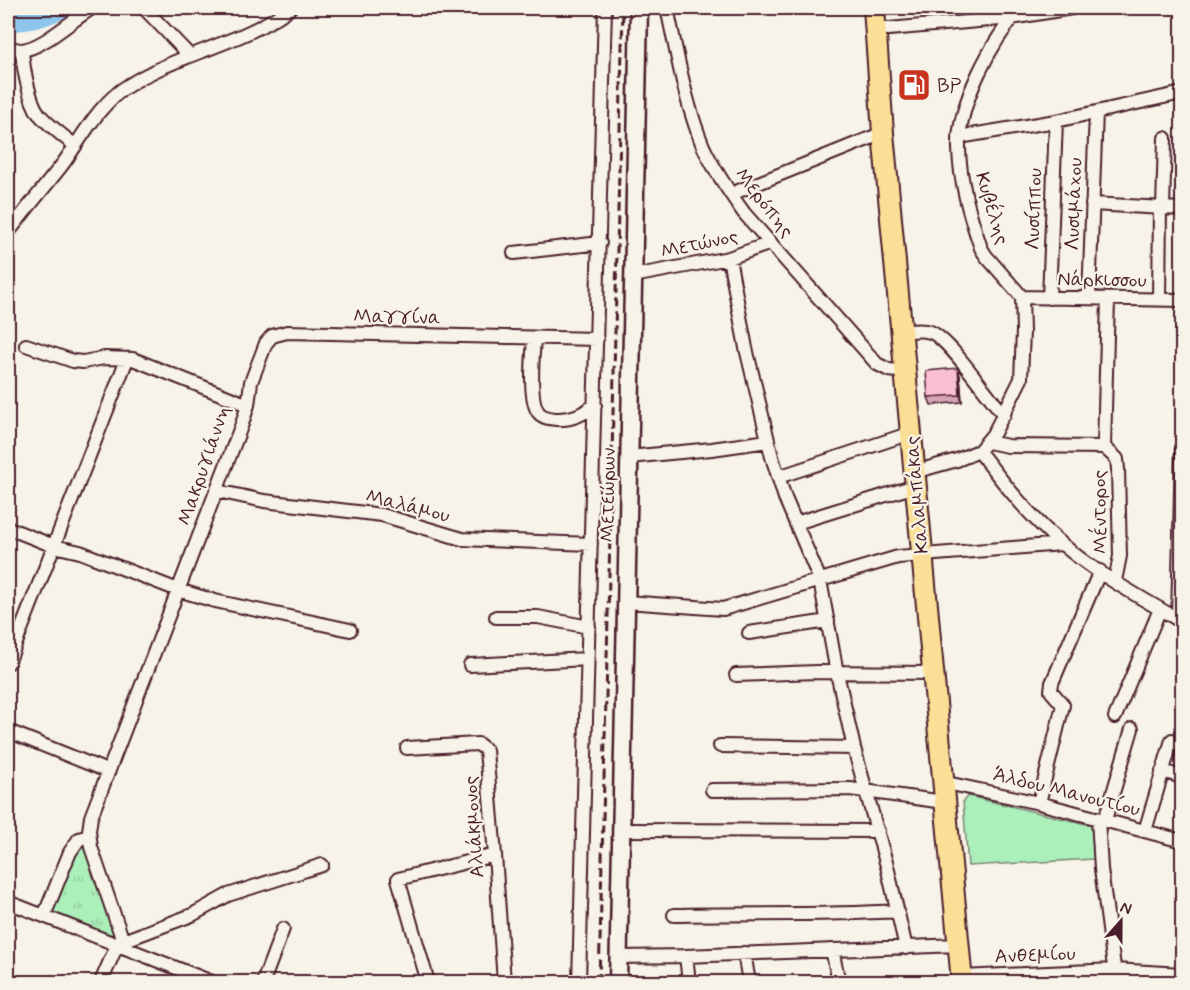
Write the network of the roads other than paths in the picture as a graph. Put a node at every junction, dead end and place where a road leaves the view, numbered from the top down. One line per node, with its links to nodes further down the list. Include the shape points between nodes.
1 (92, 8): 13 (street, via 53,36)
2 (144, 8): 14 (street)
3 (290, 8): 14 (street, via 250,31)
4 (605, 8): 27 (street)
5 (639, 8): 31 (street, Μετεώρων)
6 (667, 8): 22 (street, Μερόπης, via 698,132)
7 (874, 8): 11 (main road, Καλαμπάκας)
8 (1021, 8): 10 (street, Κυβέλης)
9 (1072, 8): 10 (street)
10 (1011, 18): 11 (street); 19 (street, Κυβέλης, via 982,66)
11 (876, 28): 18 (main road, Καλαμπάκας)
12 (8, 47): 13 (street)
13 (22, 50): 21 (street, via 35,107)
14 (190, 56): 21 (street, via 117,93)
15 (1182, 93): 16 (street)
16 (1096, 112): 17 (street); 23 (street, Λυσιμάχου)
17 (1056, 121): 19 (street); 33 (street, Λυσίππου)
18 (883, 133): 22 (street); 38 (main road, Καλαμπάκας)
19 (959, 137): 32 (street, Κυβέλης, via 966,197 981,248)
20 (1166, 138): 24 (street)
21 (75, 146): 26 (street)
22 (731, 194): 28 (street, Μερόπης)
23 (1092, 204): 24 (street); 34 (street, Λυσιμάχου)
24 (1161, 208): 25 (street); 36 (street)
25 (1182, 209)
26 (8, 234)
27 (600, 243): 29 (street); 40 (street)
28 (771, 243): 30 (street, Μετώνος); 43 (street, Μερόπης, via 877,364)
29 (514, 253)
30 (729, 258): 31 (street, Μετώνος); 48 (street)
31 (633, 276): 52 (street, Μετεώρων)
32 (1022, 297): 33 (street, Νάρκισσου); 46 (street, via 1022,374)
33 (1049, 298): 34 (street, Νάρκισσου)
34 (1089, 298): 35 (street, Νάρκισσου)
35 (1108, 299): 36 (street, Νάρκισσου); 50 (street)
36 (1159, 300): 37 (street, Νάρκισσου)
37 (1182, 300)
38 (902, 332): 43 (main road, Καλαμπάκας); 46 (street, via 932,332 941,339)
39 (534, 338): 40 (street, Μαγγίνα); 44 (street, Μαγγίνα, via 277,333 269,339 256,369); 45 (street, via 532,382 539,414 571,418)
40 (597, 339): 45 (street)
41 (26, 345): 42 (street, Μακρυγιάννη, via 73,361)
42 (127, 358): 44 (street, Μακρυγιάννη); 60 (street)
43 (905, 372): 47 (main road, Καλαμπάκας)
44 (248, 405): 55 (street, Μακρυγιάννη)
45 (595, 405): 58 (street)
46 (1004, 415): 49 (street)
47 (911, 433): 53 (street); 54 (main road, Καλαμπάκας)
48 (768, 441): 52 (street); 53 (street)
49 (984, 447): 50 (street); 54 (street); 59 (street, via 1015,497)
50 (1104, 447): 64 (street, Μέντορος, via 1118,461 1120,556)
51 (1182, 448): 69 (street)
52 (629, 457): 66 (street, Μετεώρων)
53 (778, 477): 56 (street)
54 (915, 479): 56 (street); 61 (main road, Καλαμπάκας)
55 (217, 491): 58 (street, Μαλάμου, via 264,501 382,515 462,539); 65 (street, Μακρυγιάννη)
56 (796, 523): 63 (street)
57 (8, 528): 60 (street)
58 (591, 544): 71 (street)
59 (1062, 544): 61 (street); 62 (street)
60 (54, 546): 65 (street, via 80,552); 75 (street)
61 (922, 554): 63 (street, via 898,557); 78 (main road, Καλαμπάκας)
62 (1100, 572): 64 (street); 94 (street, via 1052,683 1052,691 1063,705)
63 (820, 580): 66 (street, via 723,609); 70 (street)
64 (1115, 581): 67 (street)
65 (178, 590): 72 (street); 87 (street, Μακρυγιάννη)
66 (626, 602): 96 (street, Μετεώρων)
67 (1160, 609): 69 (street); 80 (street)
68 (496, 617): 71 (street, via 538,617)
69 (1180, 620)
70 (828, 621): 73 (street); 77 (street)
71 (589, 627): 74 (street)
72 (350, 630)
73 (749, 633)
74 (587, 658): 76 (street); 123 (street)
75 (8, 662)
76 (470, 665)
77 (837, 673): 78 (street); 79 (street); 86 (street)
78 (932, 673): 90 (main road, Καλαμπάκας)
79 (736, 675)
80 (1115, 717)
81 (1132, 729): 95 (street)
82 (8, 731): 87 (street)
83 (1172, 740): 88 (street)
84 (720, 746): 86 (street)
85 (407, 748): 101 (street, Αλιάκμονος, via 478,744 485,748)
86 (854, 748): 92 (street)
87 (107, 771): 99 (street, Μακρυγιάννη, via 91,817)
88 (1162, 771): 89 (street); 98 (street)
89 (1182, 777)
90 (942, 782): 93 (main road, Καλαμπάκας); 94 (street, Άλδου Μανουτίου)
91 (712, 790): 92 (street)
92 (867, 792): 93 (street); 97 (street)
93 (944, 802): 109 (main road, Καλαμπάκας)
94 (1039, 803): 95 (street, Άλδου Μανουτίου)
95 (1102, 819): 98 (street, Άλδου Μανουτίου); 116 (street, via 1101,869)
96 (621, 830): 97 (street); 114 (street, Μετεώρων)
97 (878, 831): 104 (street)
98 (1145, 831): 100 (street, Άλδου Μανουτίου)
99 (89, 836): 106 (street, via 76,842); 108 (street)
100 (1182, 841)
101 (495, 855): 121 (street, via 398,879); 122 (street, Αλιάκμονος)
102 (322, 865): 108 (street, via 228,895 192,915)
103 (8, 902): 106 (street)
104 (897, 911): 105 (street, via 842,915); 110 (street)
105 (674, 915)
106 (44, 916): 108 (street)
107 (283, 928): 120 (street)
108 (120, 944): 118 (street); 119 (street)
109 (958, 945): 110 (street); 117 (main road, Καλαμπάκας)
110 (906, 948): 111 (street)
111 (832, 950): 112 (street); 127 (street)
112 (744, 953): 113 (street); 126 (street)
113 (686, 956): 114 (street); 125 (street)
114 (618, 957): 124 (street, Μετεώρων)
115 (1182, 974): 116 (street, Ανθεμίου)
116 (1115, 976): 117 (street, Ανθεμίου)
117 (962, 980)
118 (101, 982)
119 (212, 982)
120 (263, 982)
121 (428, 982)
122 (501, 982)
123 (579, 982)
124 (618, 982)
125 (689, 982)
126 (749, 982)
127 (839, 982)

